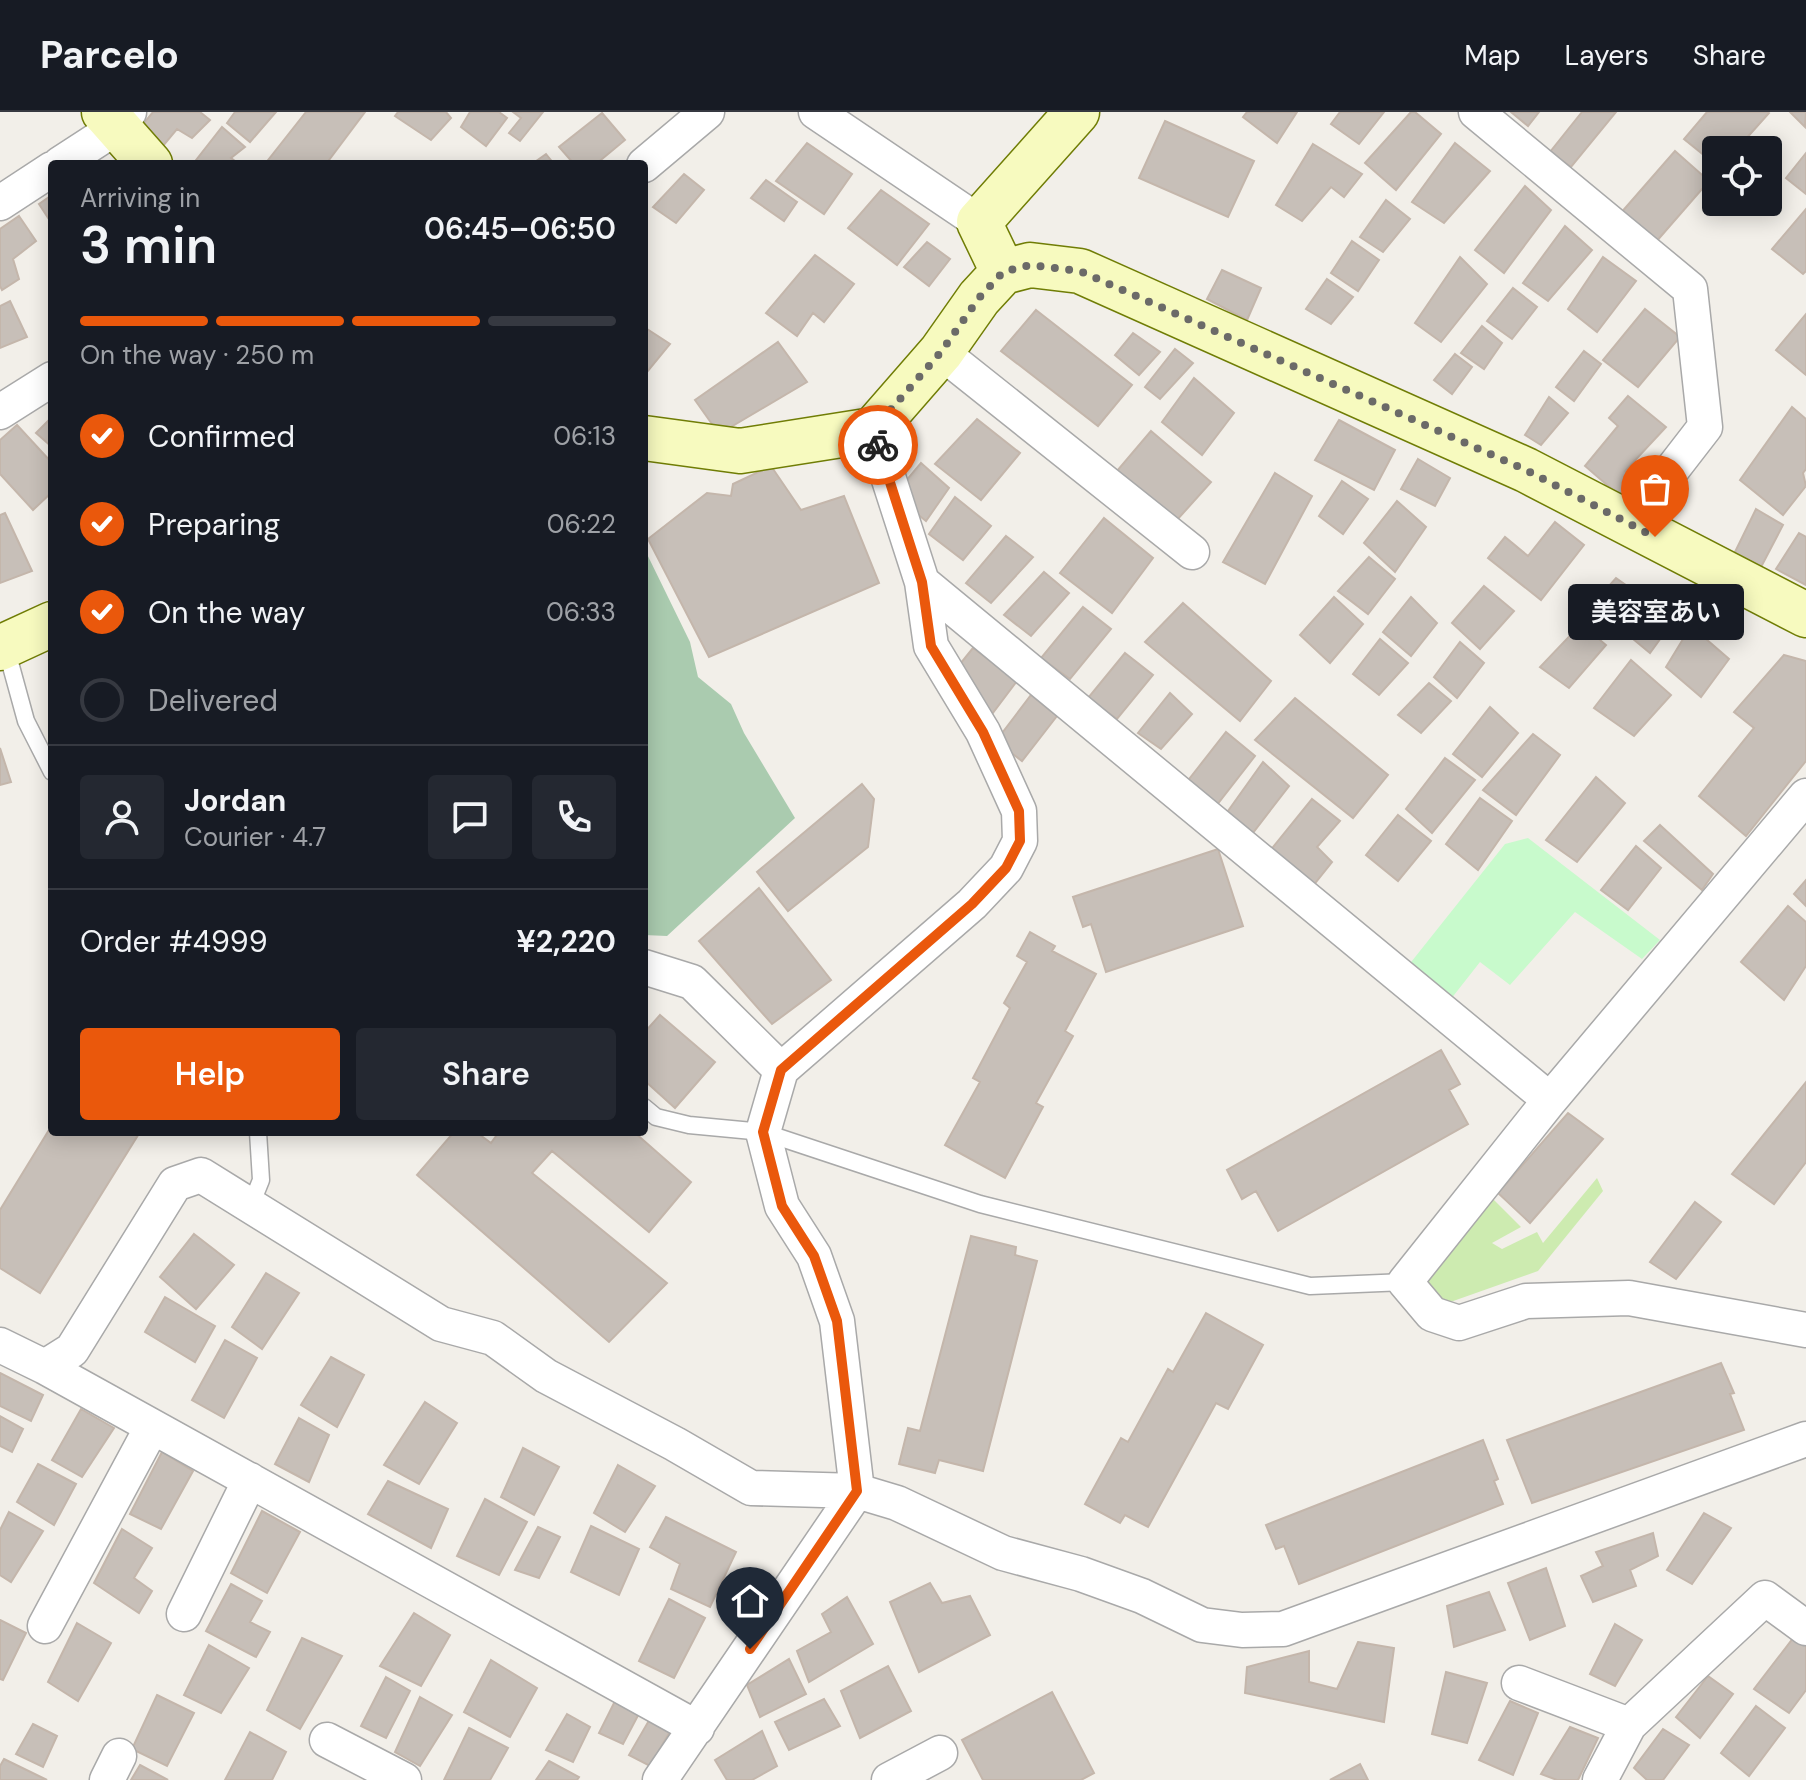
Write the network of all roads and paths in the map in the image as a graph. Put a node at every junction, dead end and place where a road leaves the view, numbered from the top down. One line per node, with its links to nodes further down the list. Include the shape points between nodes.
1 (707, 112): 8 (street)
2 (816, 112): 11 (street)
3 (1476, 112): 18 (street, via 1690,289 1705,427)
4 (1069, 115): 11 (street)
5 (117, 117): 6 (street); 7 (street)
6 (65, 160)
7 (147, 160)
8 (648, 162)
9 (48, 172): 10 (street)
10 (0, 203)
11 (979, 222): 12 (street)
12 (1003, 272): 13 (street); 18 (street, via 1030,265 1080,271 1526,470)
13 (941, 352): 16 (street); 19 (street)
14 (48, 382): 15 (street)
15 (0, 412)
16 (873, 430): 17 (street, via 740,451); 20 (street)
17 (648, 439)
18 (1630, 524): 21 (street)
19 (1192, 552)
20 (922, 582): 27 (street, via 931,646 989,745 1019,811 1020,841 1006,868 972,904); 28 (street)
21 (1806, 615)
22 (48, 626): 23 (street)
23 (2, 648): 24 (lane, via 26,721)
24 (48, 764)
25 (1806, 796): 28 (street)
26 (648, 968): 27 (street, via 692,982)
27 (781, 1070): 30 (street)
28 (1550, 1100): 33 (street)
29 (648, 1110): 30 (lane, via 689,1125)
30 (763, 1132): 33 (lane, via 980,1204 1310,1286); 40 (street, via 782,1206 814,1256 837,1321)
31 (258, 1136): 32 (lane, via 261,1180)
32 (251, 1205): 36 (street, via 201,1175 175,1184 72,1350); 40 (street, via 441,1324 493,1338 546,1376 751,1488)
33 (1405, 1282): 34 (street, via 1432,1314 1459,1323 1526,1301 1629,1298)
34 (1806, 1330)
35 (0, 1345): 36 (street)
36 (45, 1367): 37 (street)
37 (152, 1427): 39 (street); 42 (street)
38 (1806, 1439): 40 (street, via 1283,1629 1202,1625 1142,1596 1003,1553 897,1503)
39 (250, 1480): 41 (street); 46 (street)
40 (857, 1491): 46 (street)
41 (184, 1614)
42 (45, 1626)
43 (1806, 1628): 45 (street, via 1765,1598)
44 (1519, 1683): 45 (street)
45 (1629, 1725): 52 (street)
46 (697, 1728): 50 (street)
47 (327, 1740): 49 (street)
48 (940, 1753): 51 (street)
49 (404, 1780)
50 (660, 1780)
51 (889, 1780)
52 (1600, 1780)

